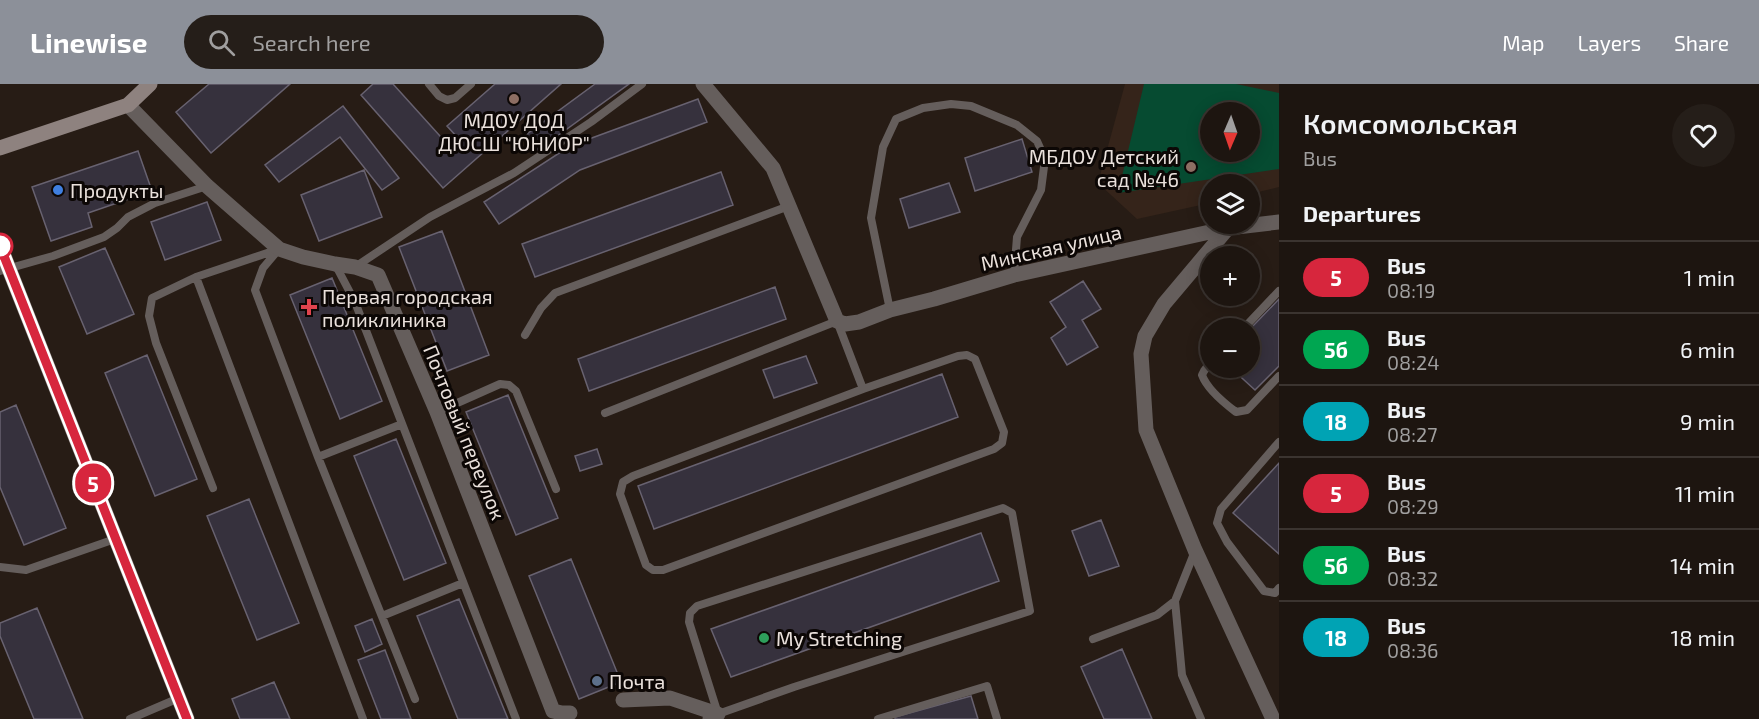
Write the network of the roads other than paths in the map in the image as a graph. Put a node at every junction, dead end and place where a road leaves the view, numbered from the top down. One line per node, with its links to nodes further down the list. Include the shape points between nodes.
1 (150, 84): 6 (main road)
2 (429, 84): 3 (lane, via 447,100)
3 (471, 84)
4 (642, 84): 17 (lane, via 514,173 430,217)
5 (703, 84): 9 (street, via 773,168)
6 (128, 105): 7 (main road); 8 (street, Почтовый переулок)
7 (0, 148)
8 (207, 186): 15 (street, Почтовый переулок); 18 (lane, via 155,203 128,217 104,237)
9 (789, 206): 24 (street); 25 (lane, via 555,293)
10 (1279, 222): 11 (street, Минская улица)
11 (1260, 224)
12 (1201, 234): 19 (street, Минская улица)
13 (1223, 234): 37 (street, via 1164,304 1144,336 1141,354 1146,430)
14 (0, 246): 18 (main road)
15 (279, 249): 16 (street, Почтовый переулок); 20 (lane); 33 (lane, via 263,268 255,290)
16 (335, 264): 17 (street, Почтовый переулок); 31 (lane, via 355,302)
17 (354, 267): 29 (street, Почтовый переулок, via 378,275)
18 (4, 269): 36 (main road)
19 (1014, 275): 22 (street, Минская улица); 22 (lane, via 1017,237 1041,190 1045,159 1037,141 1017,125 971,106 923,108 896,119 883,147 871,218)
20 (196, 277): 34 (lane, via 152,298 149,316); 51 (lane)
21 (1279, 291): 23 (lane)
22 (890, 310): 24 (street, Минская улица, via 859,322)
23 (1253, 318)
24 (837, 321): 28 (lane); 30 (lane)
25 (525, 334)
26 (1279, 376): 27 (lane, via 1247,410 1236,412)
27 (1203, 378)
28 (863, 389): 28 (lane, via 623,482 620,494 646,566 663,570 1002,443 1004,432 975,359 967,355)
29 (437, 412): 35 (lane, via 500,384 509,385 516,391); 47 (street, Почтовый переулок, via 553,711)
30 (605, 413)
31 (402, 424): 33 (lane); 39 (lane)
32 (1279, 442): 40 (lane, via 1221,509 1217,523 1264,591 1275,592)
33 (318, 457): 42 (lane)
34 (213, 488)
35 (556, 489)
36 (115, 539): 38 (lane, via 26,570); 44 (main road)
37 (1195, 550): 41 (lane); 56 (street)
38 (0, 567)
39 (463, 583): 42 (lane); 52 (lane)
40 (1279, 588)
41 (1175, 601): 43 (lane, via 1157,615); 55 (lane, via 1182,675)
42 (382, 616): 45 (lane)
43 (1093, 639)
44 (179, 698): 49 (lane); 50 (main road)
45 (415, 699)
46 (622, 700): 48 (street, via 670,698)
47 (570, 713)
48 (717, 717): 48 (lane, via 805,684 1030,611 1012,513 1003,508 698,606 690,613 689,622)
49 (130, 719)
50 (187, 719)
51 (363, 719)
52 (516, 719)
53 (878, 719): 54 (lane, via 987,686)
54 (997, 719)
55 (1201, 719)
56 (1273, 719)

